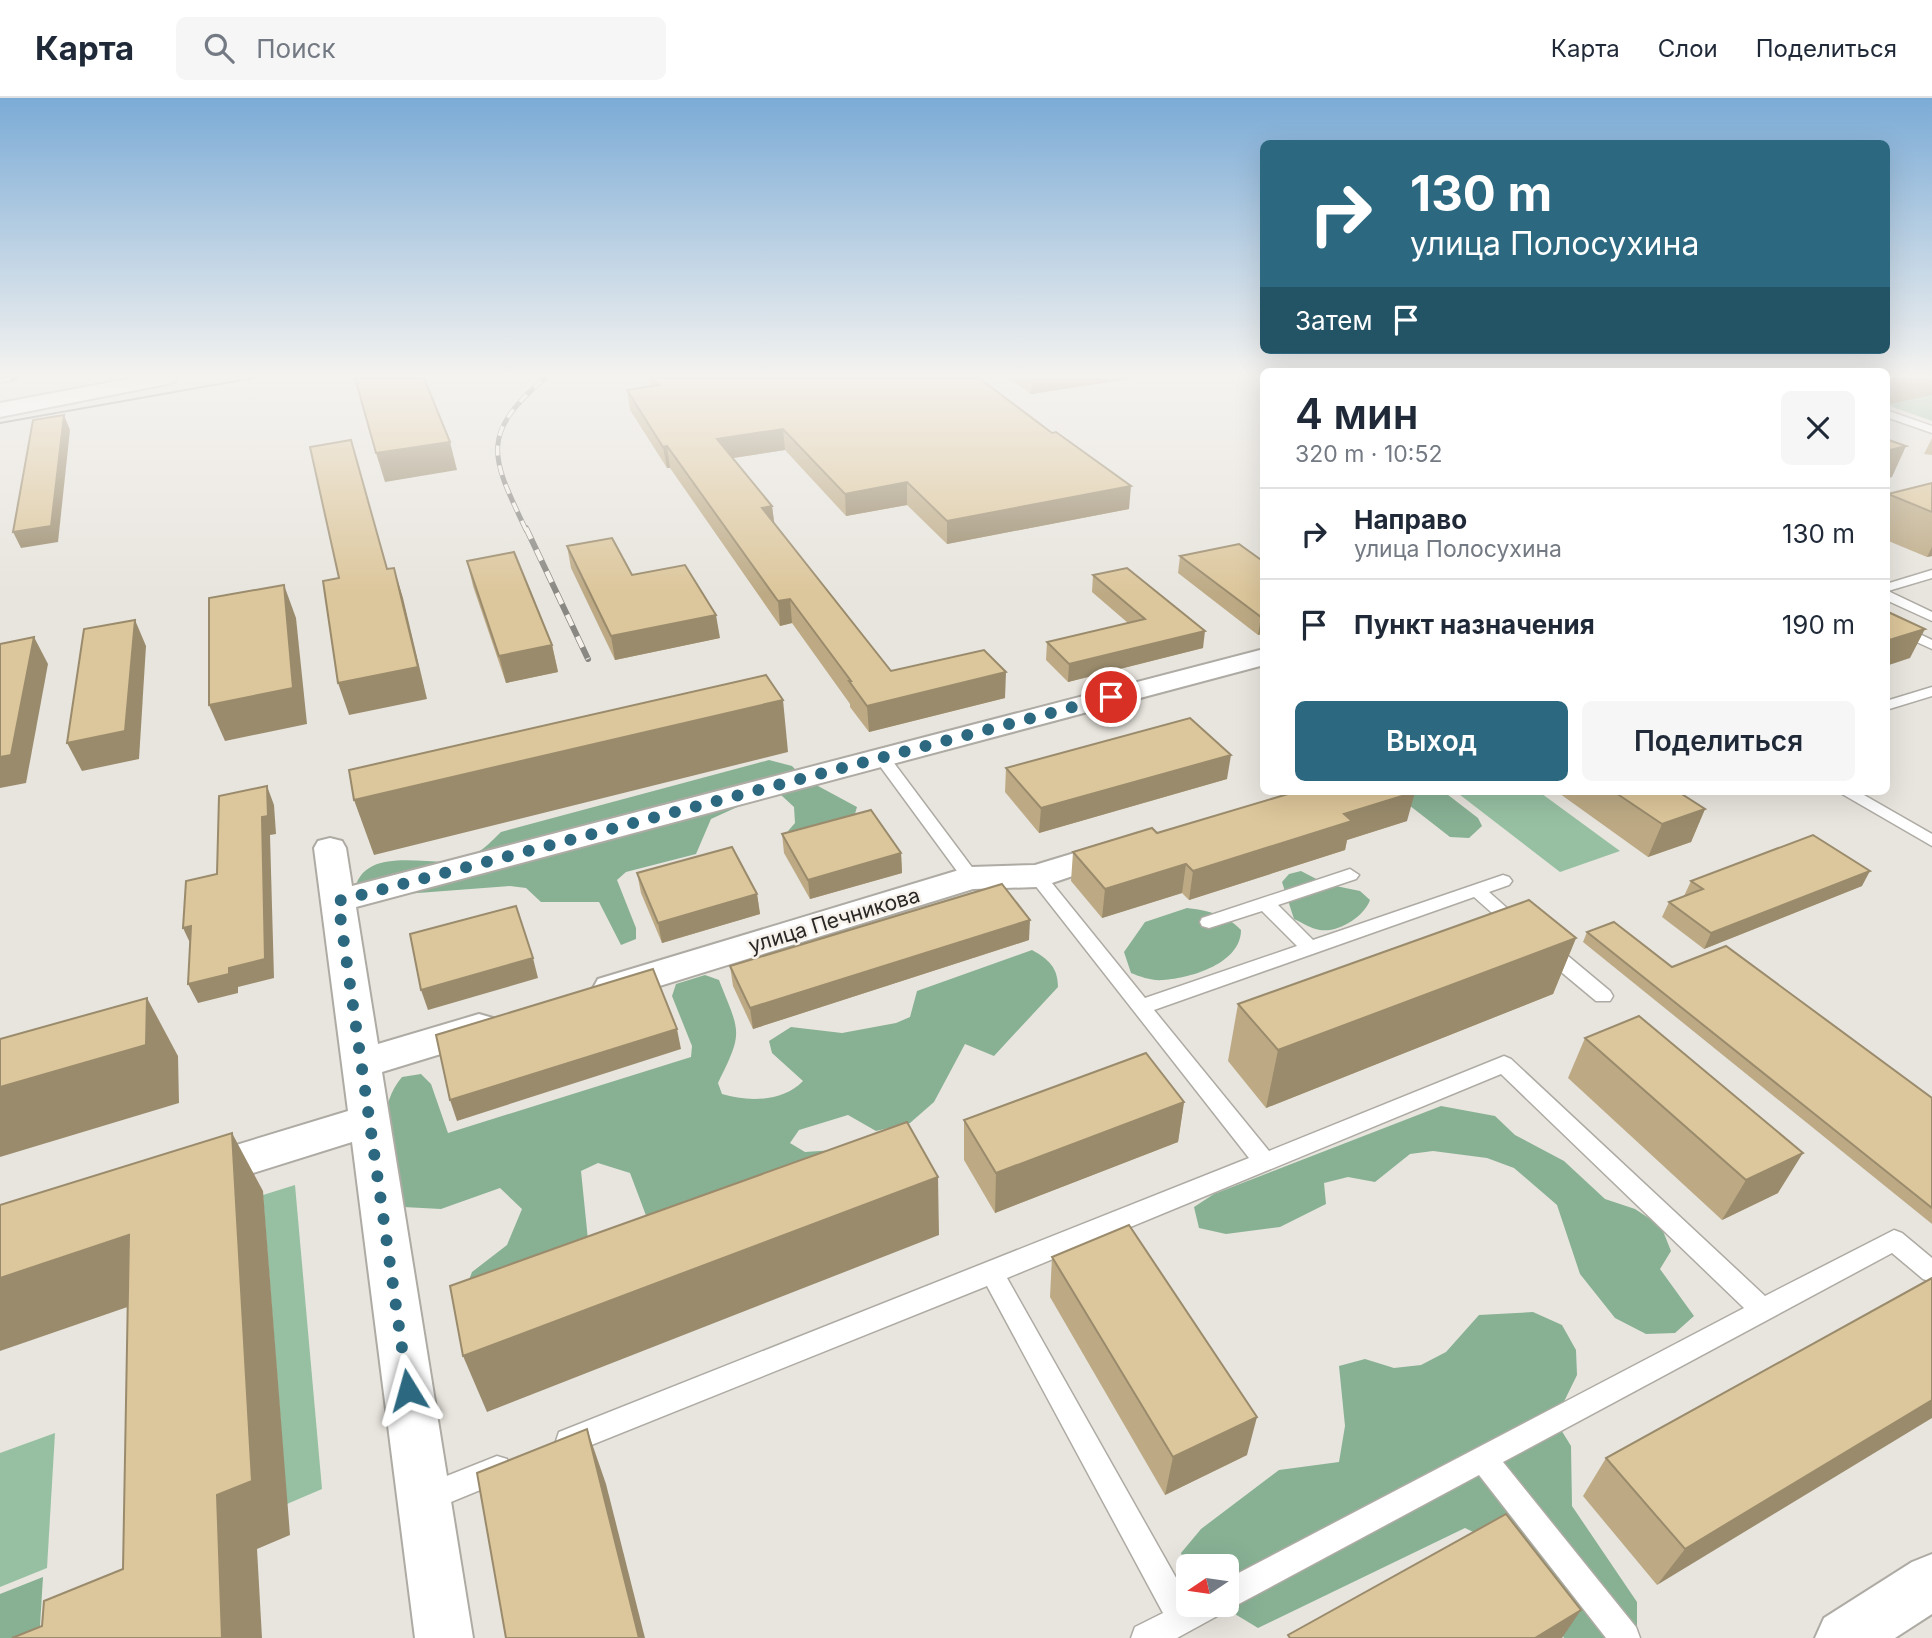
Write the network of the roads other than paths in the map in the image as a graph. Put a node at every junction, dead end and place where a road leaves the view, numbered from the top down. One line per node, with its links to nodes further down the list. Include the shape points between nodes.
1 (1932, 574): 2 (lane)
2 (1890, 587)
3 (1890, 597): 4 (lane)
4 (1932, 617)
5 (1890, 624): 6 (lane)
6 (1932, 645)
7 (1260, 658): 10 (street)
8 (1932, 691): 9 (lane)
9 (1890, 705)
10 (882, 758): 17 (lane); 20 (street)
11 (1852, 795): 12 (lane)
12 (1932, 841)
13 (1140, 843): 16 (street, улица Печникова)
14 (330, 848): 20 (street)
15 (1350, 875): 21 (lane)
16 (1037, 876): 17 (street, улица Печникова); 26 (lane)
17 (971, 878): 24 (street, улица Печникова)
18 (1503, 881): 19 (lane)
19 (1476, 890): 23 (lane); 25 (lane)
20 (338, 901): 28 (street)
21 (1265, 903): 22 (lane); 23 (lane)
22 (1209, 922)
23 (1310, 948): 26 (lane)
24 (586, 995)
25 (1603, 996)
26 (1141, 1007): 30 (lane)
27 (507, 1019): 28 (street)
28 (361, 1064): 29 (street)
29 (370, 1120): 31 (street); 38 (street)
30 (1265, 1162): 33 (lane); 34 (lane, via 1504,1064)
31 (172, 1181)
32 (1932, 1272): 34 (lane, via 1894,1240)
33 (992, 1273): 35 (lane); 39 (lane)
34 (1762, 1310): 36 (lane)
35 (553, 1447)
36 (1483, 1459): 41 (lane); 45 (lane)
37 (514, 1463): 38 (lane)
38 (424, 1499): 43 (street)
39 (1176, 1579)
40 (1932, 1582): 46 (street)
41 (1239, 1589)
42 (1186, 1617): 44 (lane)
43 (444, 1638)
44 (1146, 1638)
45 (1625, 1638)
46 (1844, 1638)

